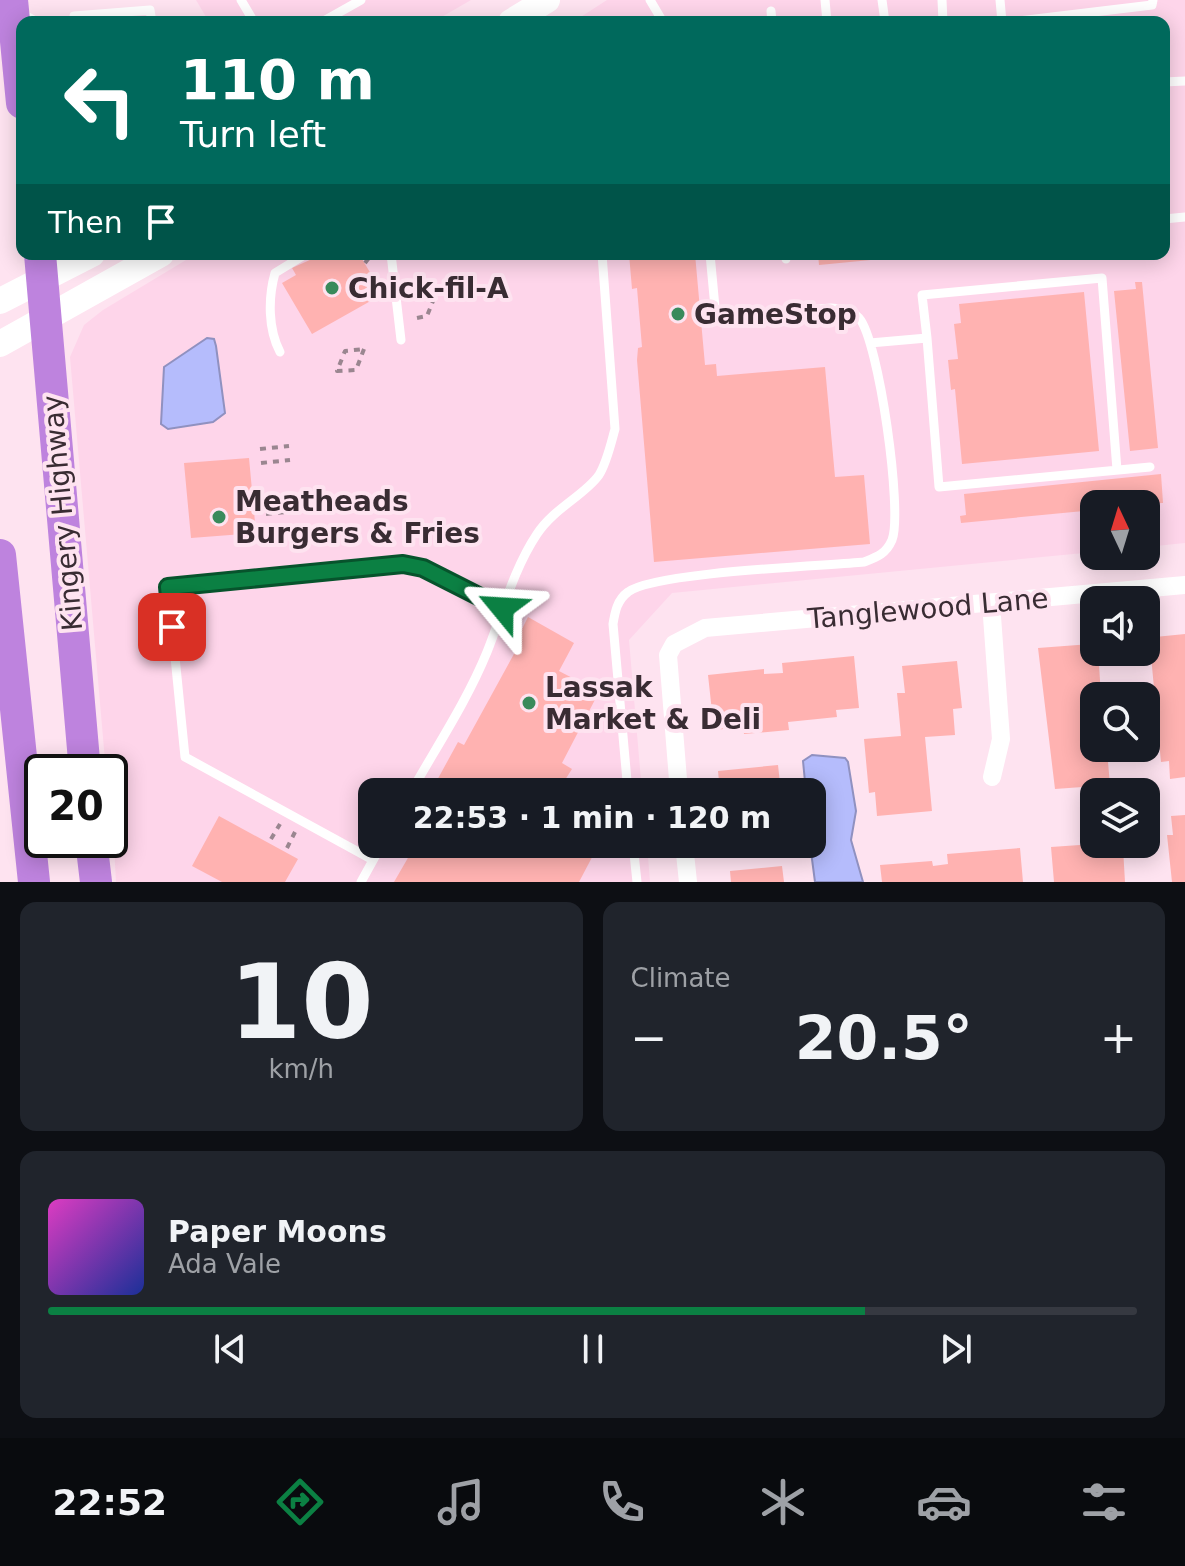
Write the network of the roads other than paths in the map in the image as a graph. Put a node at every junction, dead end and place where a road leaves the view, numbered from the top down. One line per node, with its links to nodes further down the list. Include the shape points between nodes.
1 (361, 0): 6 (lane)
2 (547, 0): 7 (main road)
3 (1153, 0): 8 (lane, via 1152,5)
4 (74, 16): 5 (lane, via 150,10)
5 (151, 16)
6 (333, 16)
7 (521, 16)
8 (1061, 16)
9 (68, 260): 15 (main road)
10 (150, 260): 17 (main road)
11 (296, 260): 22 (lane, via 275,273 272,282 273,339)
12 (392, 260): 19 (lane)
13 (602, 260): 28 (lane, via 615,429 611,445 598,475 538,532)
14 (711, 260): 20 (lane, via 716,318 847,310 860,319)
15 (41, 267): 16 (main road); 17 (highway, Kingery Highway)
16 (0, 301)
17 (46, 319): 21 (main road); 30 (highway, Kingery Highway)
18 (927, 338): 20 (lane); 24 (lane, via 939,487); 24 (lane, via 922,295 1102,278)
19 (401, 340)
20 (870, 343): 33 (lane, via 885,413 893,538 884,554 864,562 675,578 626,593 613,624)
21 (0, 344)
22 (280, 352)
23 (1150, 467): 24 (lane)
24 (1117, 470)
25 (0, 555): 29 (highway)
26 (1185, 585): 27 (street, Tanglewood Lane)
27 (991, 603): 31 (street, via 1001,739); 34 (street, Tanglewood Lane, via 705,628 674,644 667,672)
28 (502, 608): 32 (lane, via 486,654); 38 (lane, via 414,565 168,587 185,757)
29 (6, 649): 39 (highway)
30 (83, 754)
31 (992, 777)
32 (419, 778)
33 (627, 778)
34 (678, 778)
35 (93, 858): 40 (highway)
36 (634, 858): 42 (lane)
37 (685, 858): 43 (street)
38 (373, 860): 41 (lane)
39 (34, 882)
40 (96, 882)
41 (361, 882)
42 (637, 882)
43 (688, 882)

